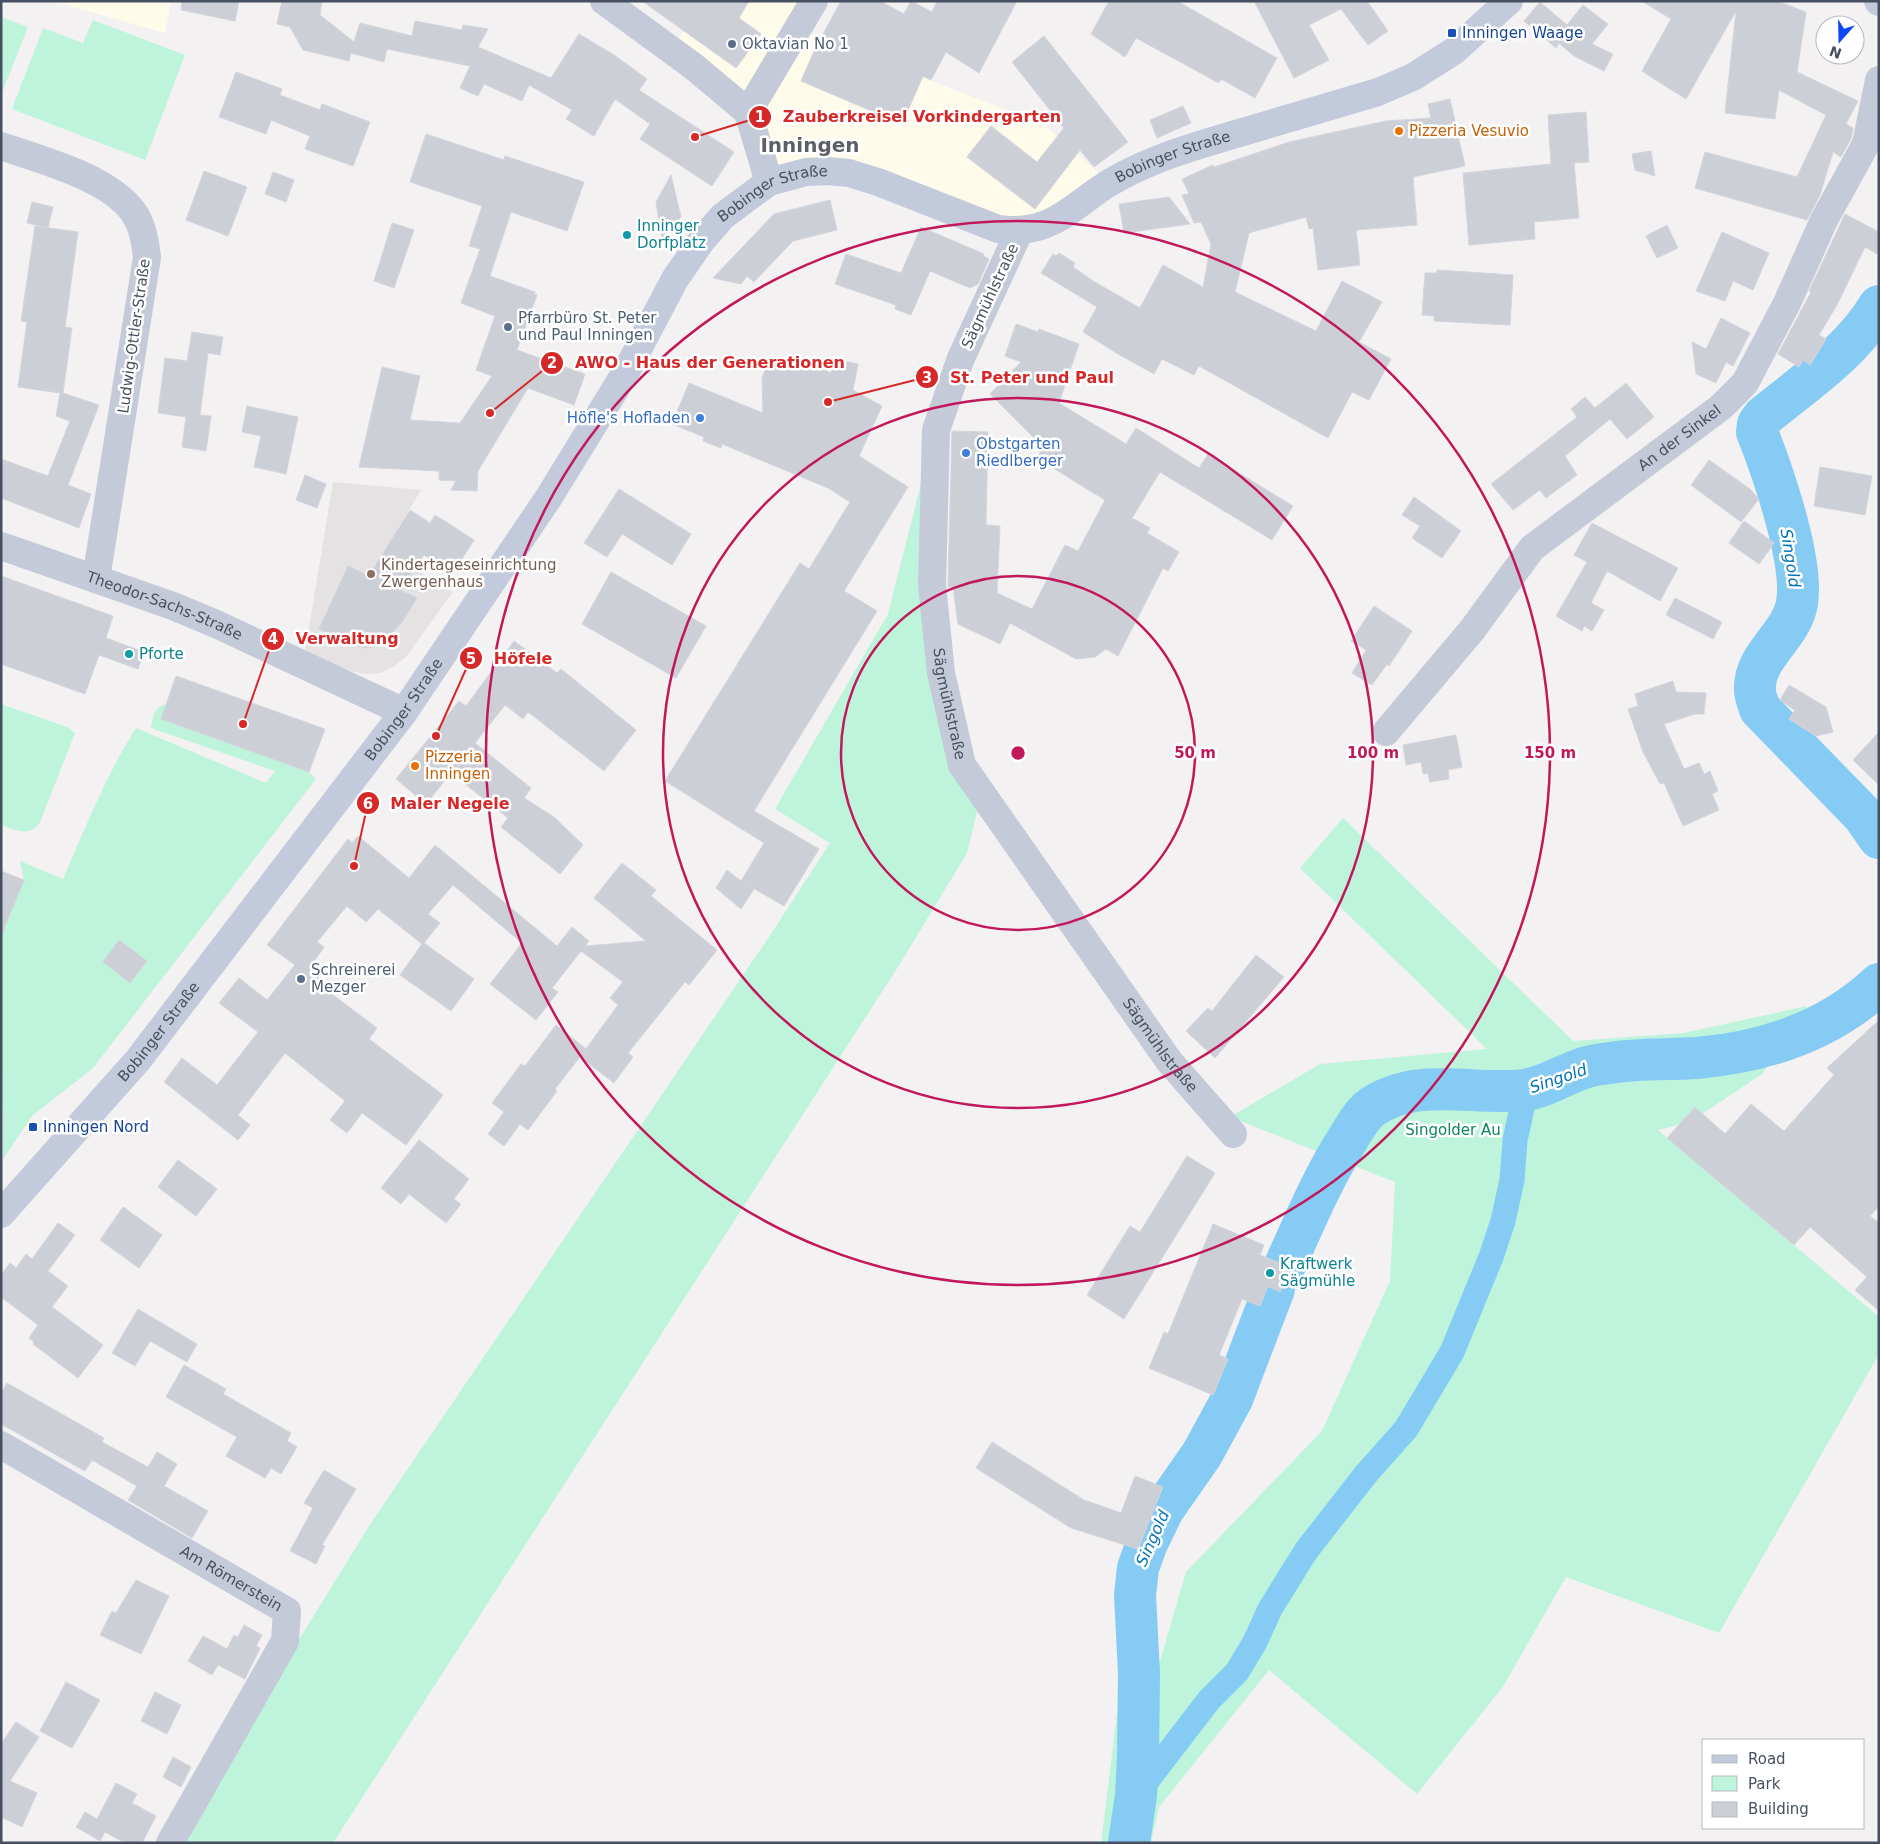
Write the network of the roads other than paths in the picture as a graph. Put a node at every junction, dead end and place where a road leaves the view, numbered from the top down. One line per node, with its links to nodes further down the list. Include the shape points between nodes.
1 (604, 1): 5 (street, via 693,66)
2 (814, 1): 5 (street)
3 (1509, 1): 8 (main road, Bobinger Straße, via 1454,51 1413,77 1378,92 1150,162 1110,183 1044,226)
4 (1879, 80): 12 (street, An der Sinkel, via 1866,144 1824,220 1787,303 1745,383 1721,407 1532,548 1472,630)
5 (748, 112): 7 (street)
6 (1, 146): 10 (street, Ludwig-Ottler-Straße, via 85,178 114,193 134,213 144,236 145,267)
7 (769, 182): 8 (main road, Bobinger Straße, via 806,172 849,172 980,224); 11 (main road, Bobinger Straße, via 723,216 688,259 627,370 549,497)
8 (1019, 232): 13 (street, Sägmühlstraße, via 961,358 936,430 932,585 941,673 962,765 1169,1061)
9 (1, 546): 10 (street, Theodor-Sachs-Straße)
10 (96, 579): 11 (street, Theodor-Sachs-Straße, via 216,624)
11 (404, 712): 14 (main road, Bobinger Straße, via 138,1060)
12 (1386, 732)
13 (1233, 1134)
14 (1, 1214)
15 (1, 1445): 16 (street, Am Römerstein, via 287,1611 285,1641)
16 (170, 1843)

